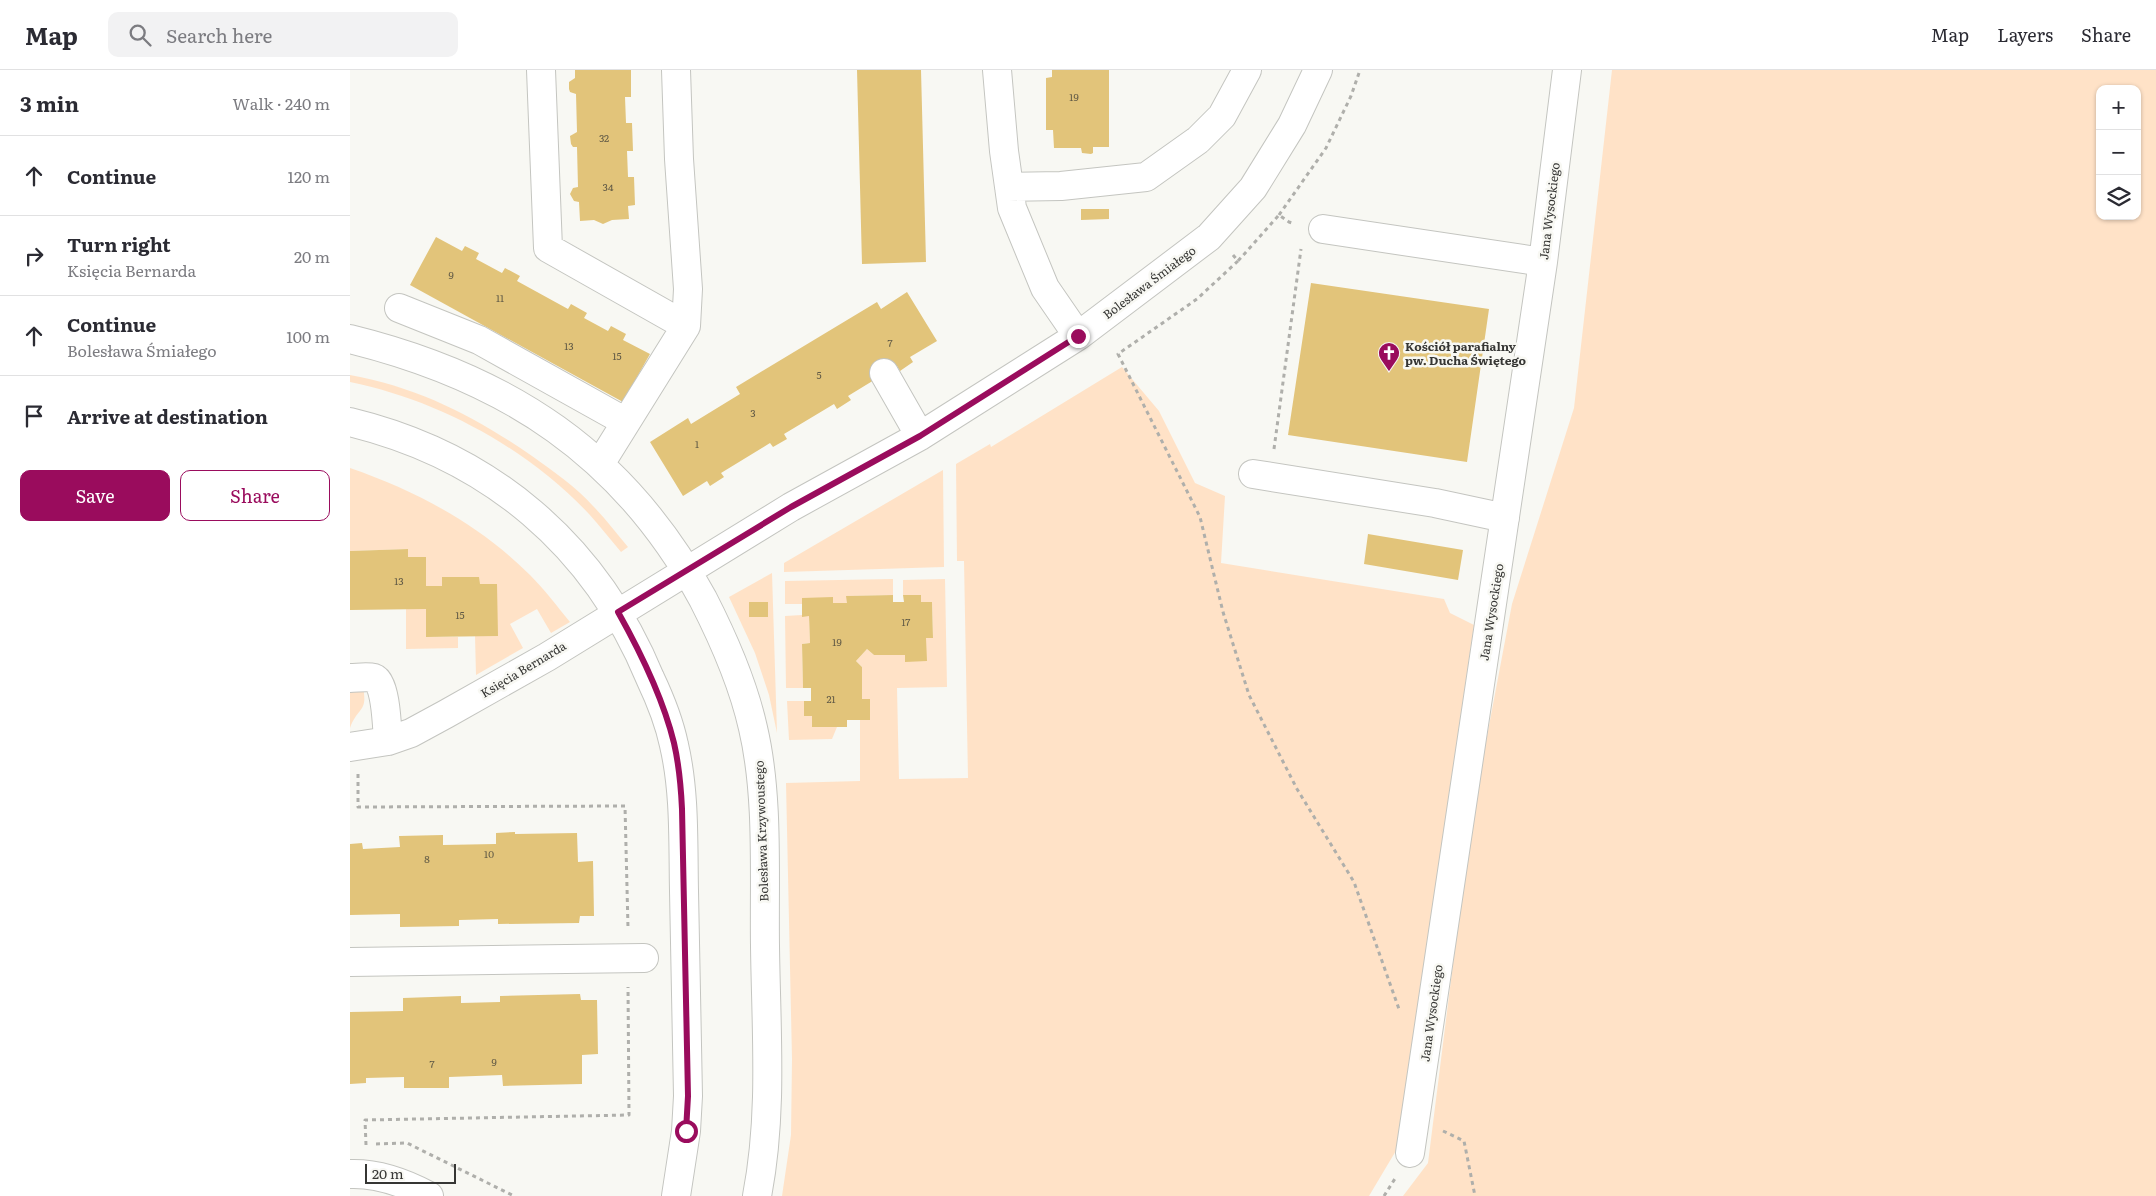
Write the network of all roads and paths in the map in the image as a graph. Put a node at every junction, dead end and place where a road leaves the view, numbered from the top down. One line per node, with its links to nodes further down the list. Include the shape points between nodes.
1 (541, 70): 15 (street, via 548,248)
2 (676, 70): 15 (street, via 688,289)
3 (998, 70): 8 (street)
4 (1247, 70): 8 (street, via 1222,116 1198,140 1146,177 1061,186)
5 (1318, 70): 16 (street, Bolesława Śmiałego, via 1292,126 1254,188 1209,237)
6 (1360, 70): 9 (path, via 1326,148 1280,216)
7 (1567, 70): 13 (street, Jana Wysockiego)
8 (1009, 187): 16 (street, via 1012,208 1045,288)
9 (1289, 222)
10 (1323, 229): 13 (street)
11 (1301, 246): 23 (path)
12 (1238, 260): 32 (path, via 1197,299 1118,354 1200,517 1223,612 1249,695 1297,789 1354,882)
13 (1542, 262): 24 (street, Jana Wysockiego)
14 (399, 308): 20 (street, via 479,340)
15 (686, 326): 20 (street)
16 (1078, 336): 21 (street, Bolesława Śmiałego)
17 (350, 339): 22 (street, Bolesława Krzywoustego, via 443,367 488,387 566,435)
18 (884, 373): 21 (street)
19 (350, 422): 26 (street, via 426,448 495,484 567,544)
20 (626, 422): 22 (street)
21 (920, 436): 25 (street, Bolesława Śmiałego, via 791,507)
22 (600, 464): 25 (street, Bolesława Krzywoustego, via 661,532)
23 (1262, 475): 24 (street, via 1435,503)
24 (1505, 518): 33 (street, Jana Wysockiego)
25 (687, 570): 26 (street, Księcia Bernarda); 40 (street, Bolesława Krzywoustego, via 734,668 751,722 761,770 767,1105)
26 (618, 612): 28 (street, Księcia Bernarda, via 446,714 412,733); 39 (street, via 635,642 665,713 680,778 688,1096)
27 (350, 678): 28 (street, via 373,678 380,682)
28 (388, 741): 29 (street, Księcia Bernarda)
29 (350, 747)
30 (644, 958): 31 (street)
31 (350, 962)
32 (1400, 1013)
33 (1415, 1117): 35 (street, Jana Wysockiego); 41 (path, via 1464,1140)
34 (358, 1145): 38 (path, via 407,1143)
35 (1410, 1153)
36 (350, 1174): 37 (street, via 365,1173 410,1186)
37 (429, 1196)
38 (514, 1196)
39 (676, 1196)
40 (757, 1196)
41 (1476, 1196)

